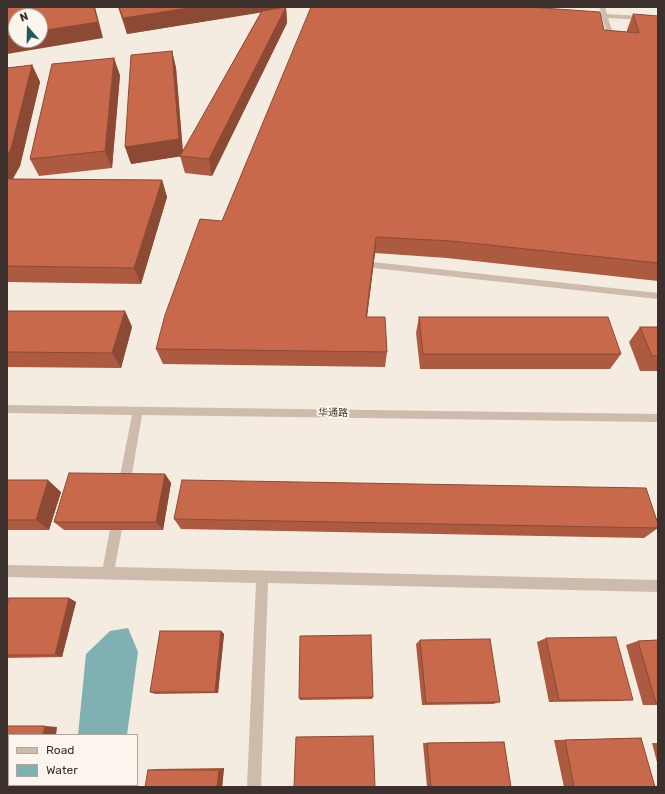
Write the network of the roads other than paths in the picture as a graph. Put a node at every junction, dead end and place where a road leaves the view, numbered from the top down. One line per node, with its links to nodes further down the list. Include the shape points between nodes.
1 (602, 7): 3 (street)
2 (581, 14): 3 (street)
3 (605, 16): 4 (street); 5 (street)
4 (658, 20)
5 (615, 47)
6 (373, 265): 7 (street)
7 (658, 296)
8 (7, 409): 9 (street, 华通路)
9 (138, 410): 10 (street, 华通路); 12 (street)
10 (658, 418)
11 (7, 571): 12 (street)
12 (108, 574): 13 (street)
13 (262, 577): 14 (street); 15 (street)
14 (658, 586)
15 (254, 787)

